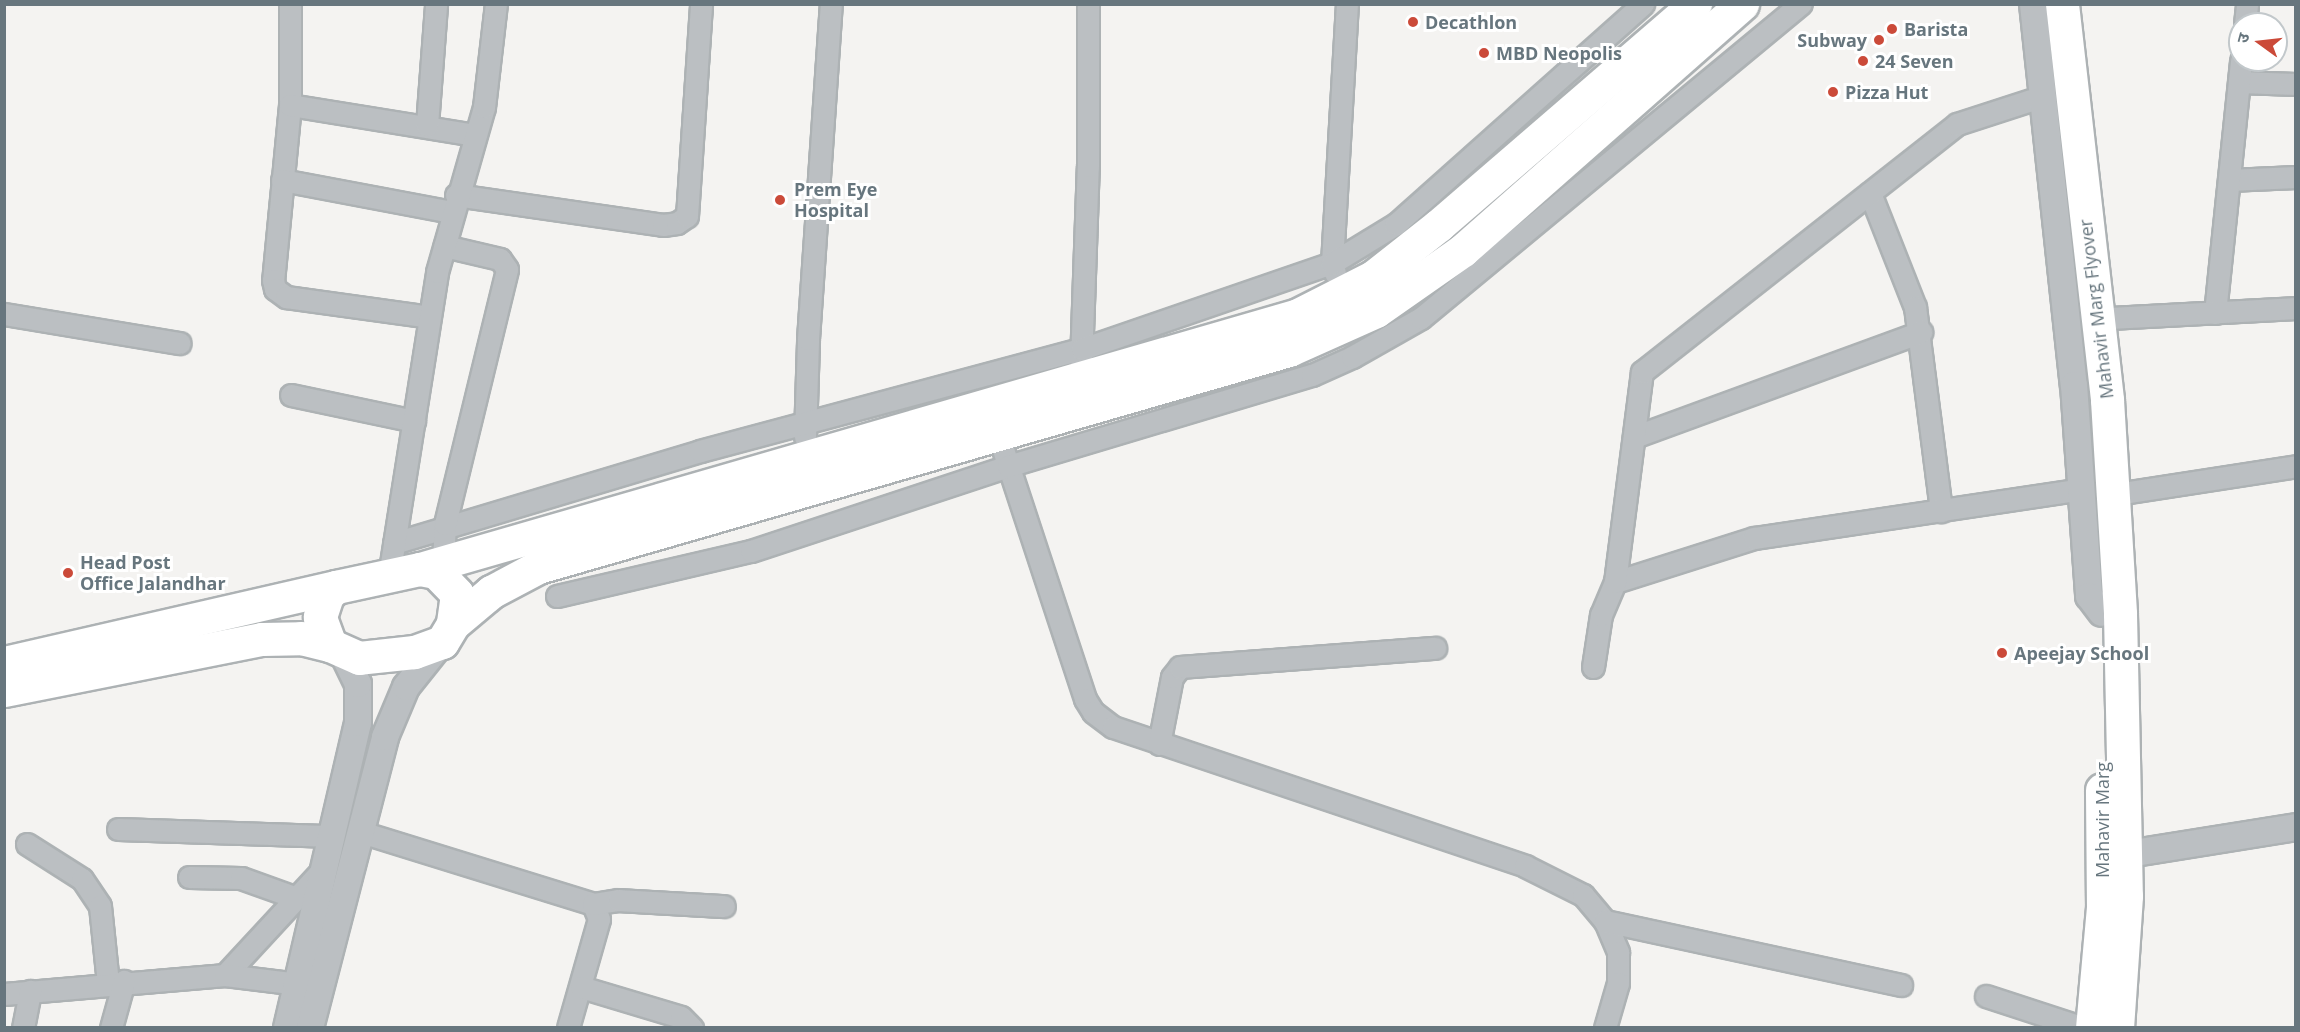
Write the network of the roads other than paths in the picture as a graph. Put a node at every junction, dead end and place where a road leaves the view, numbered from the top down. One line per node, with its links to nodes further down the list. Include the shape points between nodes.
1 (290, 4): 21 (street)
2 (436, 4): 22 (street)
3 (496, 4): 23 (street, via 489,81)
4 (701, 4): 28 (street, via 687,216 678,223 663,225)
5 (831, 4): 43 (street)
6 (1088, 4): 40 (street, via 1088,166)
7 (1347, 4): 30 (street)
8 (1643, 4): 30 (street, via 1396,224)
9 (1695, 4): 31 (main road)
10 (1713, 4): 31 (main road, via 1492,201)
11 (1742, 4): 44 (main road, via 1462,250 1376,311 1289,350)
12 (1801, 4): 47 (street, via 1396,336 1312,375)
13 (2033, 4): 20 (street)
14 (2047, 4): 58 (main road, Mahavir Marg Flyover)
15 (2062, 4): 58 (main road, Mahavir Marg Flyover, via 2107,399)
16 (2075, 4): 37 (street)
17 (2239, 72): 18 (street)
18 (2238, 82): 19 (street); 26 (street)
19 (2295, 84)
20 (2043, 96): 27 (street, via 1957,124); 49 (street, via 2074,385)
21 (290, 105): 22 (street); 25 (street)
22 (427, 125): 23 (street)
23 (476, 135): 28 (street)
24 (2295, 177): 26 (street)
25 (282, 180): 28 (street); 36 (street, via 273,280 279,294)
26 (2229, 180): 34 (street)
27 (1870, 193): 38 (street); 45 (street, via 1646,368 1640,379)
28 (454, 203): 29 (street)
29 (444, 246): 36 (street); 52 (street, via 500,259 507,269)
30 (1332, 263): 32 (street); 40 (street)
31 (1388, 272): 32 (main road)
32 (1342, 294): 40 (main road, via 1298,315)
33 (2295, 308): 34 (street)
34 (2215, 313): 37 (street)
35 (4, 314): 39 (street)
36 (430, 317): 42 (street)
37 (2111, 318): 50 (street)
38 (1921, 332): 45 (street); 51 (street)
39 (180, 343)
40 (1081, 364): 43 (street); 46 (main road)
41 (291, 395): 42 (street)
42 (414, 421): 53 (street)
43 (806, 423): 46 (street); 52 (street)
44 (998, 434): 47 (street); 59 (main road, via 538,567 491,592)
45 (1634, 437): 55 (street)
46 (805, 456): 54 (main road)
47 (1008, 466): 57 (street, via 751,551); 67 (street, via 1093,712 1113,728)
48 (2295, 466): 50 (street)
49 (2081, 489): 51 (street); 58 (street, via 2089,596)
50 (2129, 492): 58 (street, via 2129,599)
51 (1941, 511): 55 (street, via 1754,538)
52 (445, 524): 53 (street); 54 (street)
53 (394, 543): 54 (street)
54 (417, 569): 56 (main road); 59 (main road, via 436,572 450,582 457,594)
55 (1615, 582): 65 (street, via 1601,615)
56 (336, 587): 62 (main road, via 327,595 320,617); 63 (main road)
57 (557, 596)
58 (2110, 602): 73 (main road, Mahavir Marg)
59 (448, 633): 62 (main road, via 387,657 359,658); 70 (street, via 406,687 385,737)
60 (4, 646): 63 (main road)
61 (1435, 648): 67 (street, via 1180,668 1172,677)
62 (337, 649): 66 (main road, via 302,639 262,639); 71 (street, via 358,684 358,723)
63 (37, 657): 64 (main road)
64 (4, 663)
65 (1593, 667)
66 (4, 690)
67 (1159, 744): 79 (street, via 1525,866 1583,895)
68 (2295, 827): 73 (street)
69 (118, 829): 71 (street)
70 (361, 832): 77 (street); 91 (street)
71 (333, 836): 74 (street)
72 (27, 844): 81 (street, via 82,879 93,894 100,906)
73 (2114, 856): 96 (main road, Mahavir Marg, via 2103,908); 97 (main road, Mahavir Marg, via 2122,995)
74 (326, 866): 76 (street); 82 (street)
75 (189, 877): 76 (street, via 242,878)
76 (294, 897): 80 (street)
77 (592, 904): 78 (street, via 619,900); 84 (street, via 599,919)
78 (724, 906)
79 (1605, 921): 83 (street); 94 (street, via 1618,952 1618,983)
80 (225, 975): 81 (street); 82 (street)
81 (116, 982): 85 (street); 89 (street)
82 (298, 984): 90 (street)
83 (1901, 985)
84 (581, 987): 92 (street); 93 (street, via 681,1017)
85 (30, 991): 86 (street); 88 (street)
86 (4, 993)
87 (1986, 996): 95 (street)
88 (23, 1028)
89 (111, 1028)
90 (287, 1028)
91 (310, 1028)
92 (568, 1028)
93 (692, 1028)
94 (1605, 1028)
95 (2084, 1028)
96 (2092, 1028)
97 (2117, 1028)

